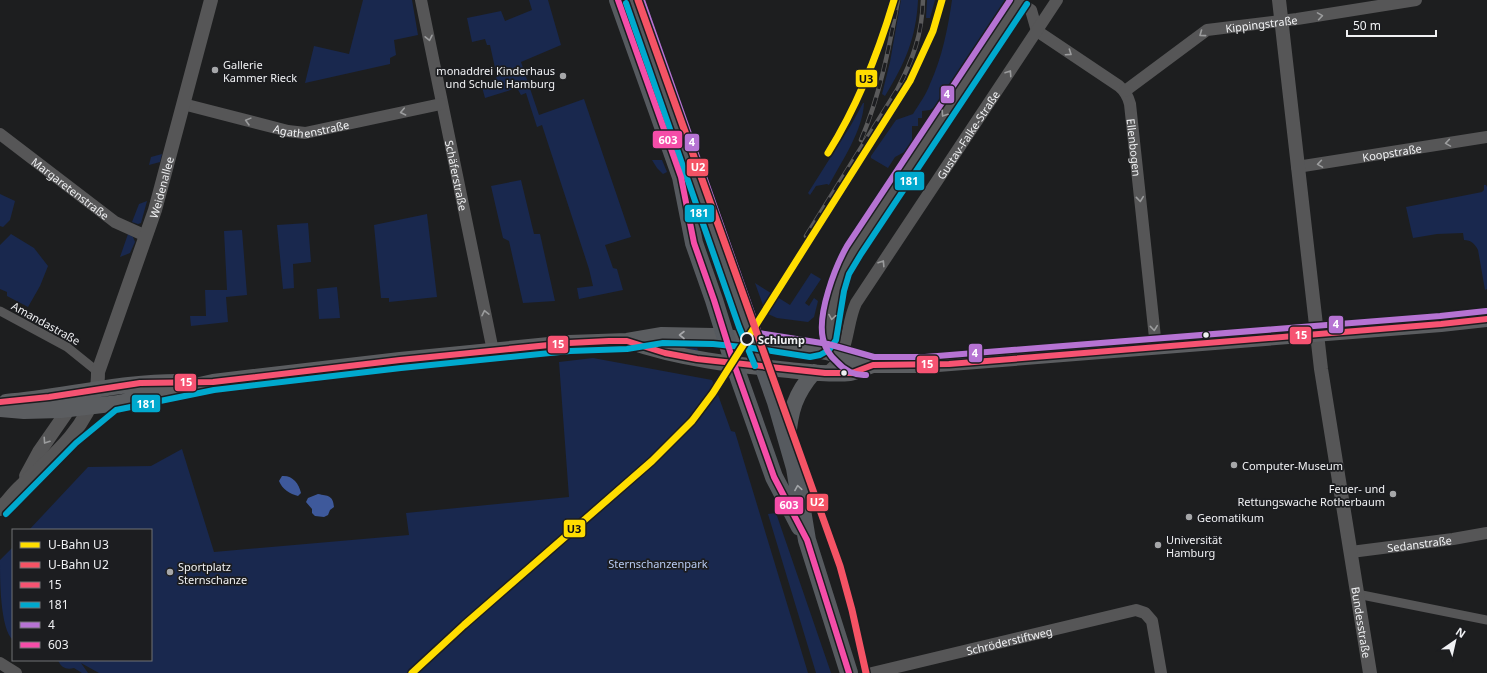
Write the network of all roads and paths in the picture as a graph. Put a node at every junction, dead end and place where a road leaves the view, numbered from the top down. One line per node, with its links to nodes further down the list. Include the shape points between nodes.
1 (211, 0): 12 (street, Weidenallee)
2 (421, 0): 13 (street, Schäferstraße, one-way to 13)
3 (618, 0): 21 (main road, via 681,177 694,243)
4 (634, 0): 22 (main road)
5 (1057, 0): 10 (street, Gustav-Falke-Straße)
6 (1279, 0): 9 (street, Bundesstraße)
7 (1416, 0): 9 (street, Kippingstraße, one-way to 7)
8 (1019, 1): 10 (street, via 1031,10); 25 (street, one-way to 25, via 854,250 838,284 829,337 821,346)
9 (1281, 21): 11 (street, Kippingstraße, one-way to 11, via 1207,30); 16 (street, Bundesstraße)
10 (1037, 31): 11 (street, one-way to 11); 27 (street, Gustav-Falke-Straße, one-way to 10, via 856,304)
11 (1125, 91): 24 (street, Ellenbogen, one-way to 24, via 1130,104)
12 (183, 104): 13 (street, Agathenstraße, one-way to 12, via 304,133); 17 (street, Weidenallee)
13 (441, 104): 26 (street, Schäferstraße, one-way to 13)
14 (0, 134): 17 (street, Margaretenstraße, via 115,222)
15 (1487, 137): 16 (street, Koopstraße, one-way to 16)
16 (1297, 167): 20 (street, Bundesstraße)
17 (146, 236): 31 (street, Weidenallee)
18 (0, 311): 31 (street, Amandastraße, via 67,347)
19 (1487, 319): 20 (main road)
20 (1317, 334): 24 (main road); 46 (street, Bundesstraße)
21 (725, 337): 22 (main road); 23 (main road, one-way to 23, via 662,335); 28 (main road)
22 (753, 340): 25 (main road); 30 (main road)
23 (627, 341): 26 (main road, via 569,343); 28 (main road, via 665,353)
24 (1156, 347): 29 (main road, via 949,364)
25 (810, 348): 27 (main road)
26 (493, 351): 33 (main road)
27 (841, 355): 29 (main road); 32 (street, Gustav-Falke-Straße, via 836,364)
28 (734, 364): 30 (main road); 45 (main road, via 774,477)
29 (873, 365): 32 (main road, via 852,373)
30 (764, 367): 32 (main road); 41 (main road)
31 (98, 372): 34 (street, Weidenallee)
32 (819, 373): 41 (main road, via 803,386 794,402 789,422)
33 (213, 382): 34 (main road, via 153,382); 36 (main road)
34 (89, 391): 35 (main road); 37 (street, Weidenallee); 38 (street)
35 (0, 402)
36 (113, 403): 37 (main road); 40 (street)
37 (89, 407): 38 (main road); 40 (street, Weidenallee)
38 (68, 409): 39 (main road, via 41,412); 42 (street, one-way to 42, via 39,452)
39 (0, 410)
40 (70, 437): 42 (street)
41 (788, 445): 45 (main road, one-way to 41, via 795,468)
42 (20, 487): 43 (street)
43 (0, 509)
44 (1487, 533): 46 (street, Sedanstraße)
45 (807, 540): 51 (main road)
46 (1351, 552): 47 (street, Bundesstraße)
47 (1357, 594): 48 (street); 54 (street, Bundesstraße)
48 (1487, 620)
49 (0, 663): 50 (street)
50 (16, 673)
51 (849, 673)
52 (872, 673): 53 (street, Schröderstiftweg, via 1131,610 1145,613 1149,617 1153,626)
53 (1161, 673)
54 (1370, 673)

